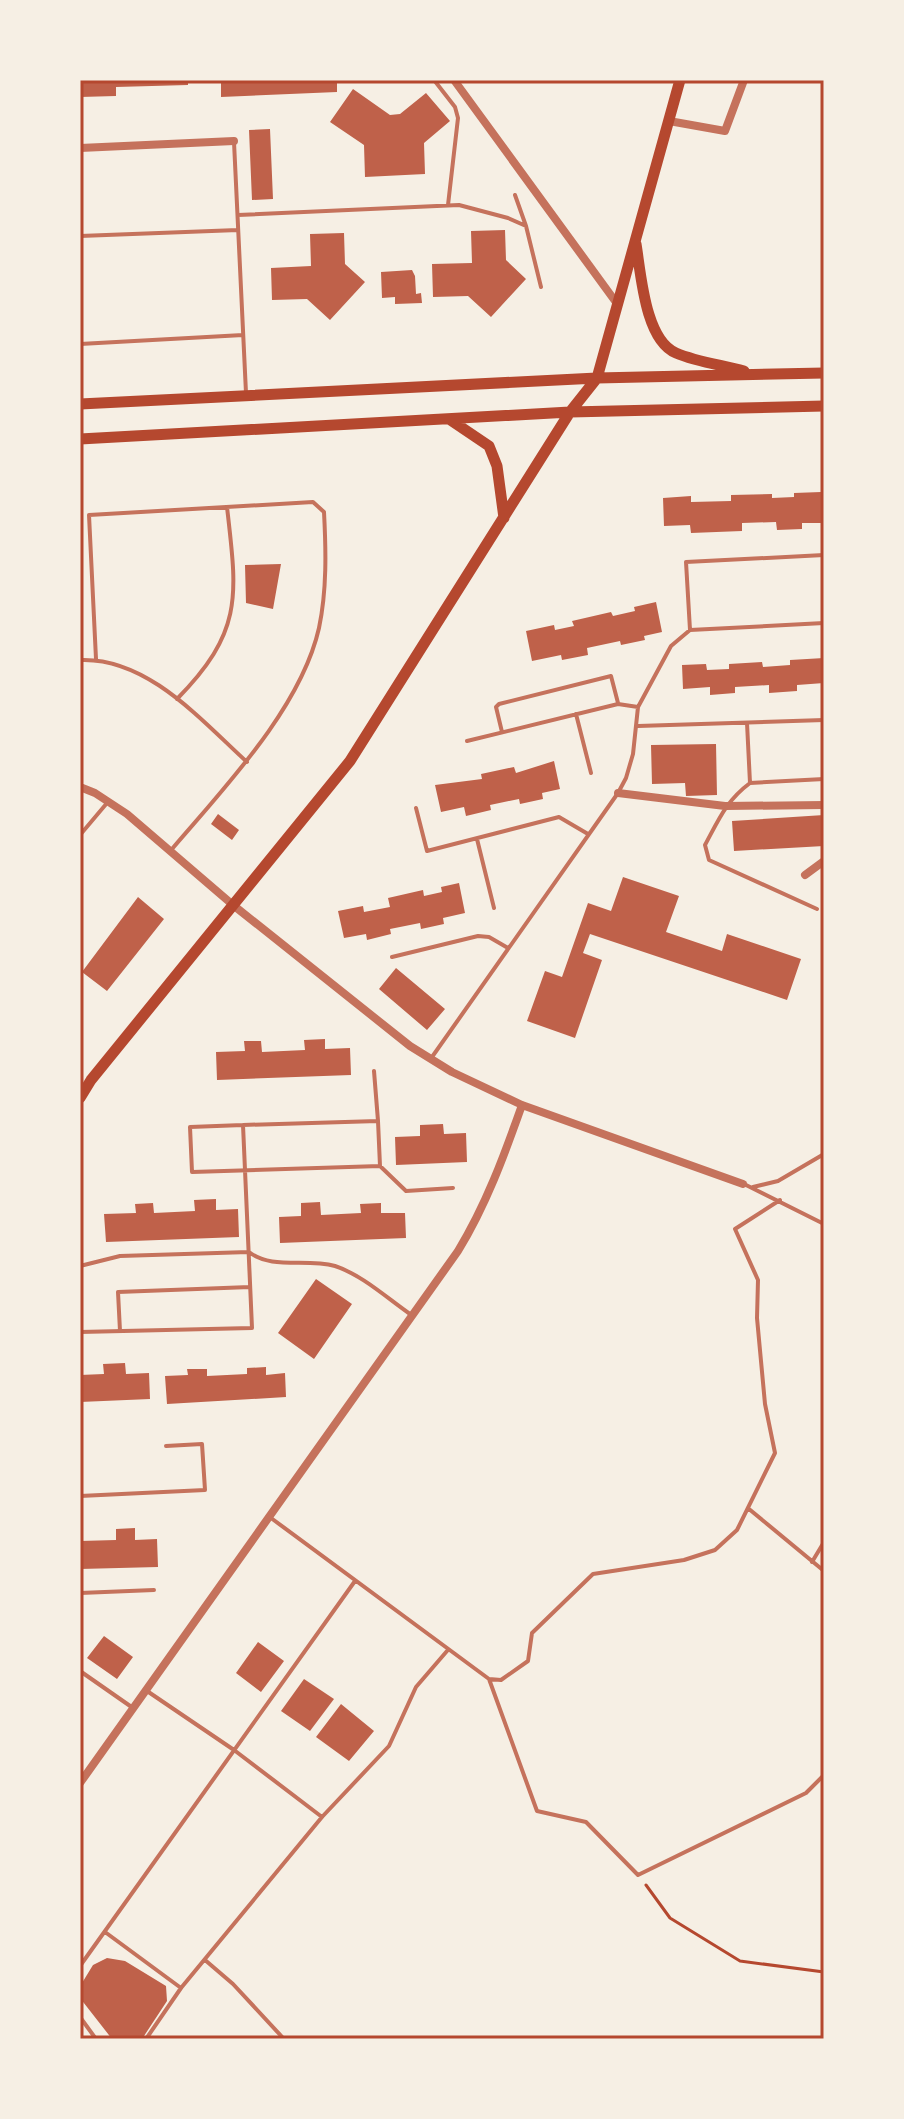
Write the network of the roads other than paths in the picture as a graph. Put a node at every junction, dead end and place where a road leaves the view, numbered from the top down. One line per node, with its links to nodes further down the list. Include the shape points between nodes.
1 (434, 80): 9 (lane, via 458,113)
2 (454, 80): 16 (street)
3 (680, 80): 5 (main road)
4 (744, 80): 5 (street, via 725,131)
5 (669, 121): 14 (main road)
6 (234, 141): 7 (street); 10 (lane)
7 (80, 148)
8 (515, 195): 11 (lane)
9 (448, 205): 10 (lane); 11 (lane)
10 (238, 215): 12 (lane)
11 (526, 226): 15 (lane)
12 (238, 230): 13 (lane); 17 (lane)
13 (80, 236)
14 (635, 242): 16 (main road); 20 (main road, via 658,338 673,352)
15 (541, 287)
16 (618, 305): 21 (main road)
17 (243, 335): 18 (lane); 22 (lane)
18 (80, 344)
19 (824, 373): 20 (main road)
20 (756, 374): 21 (main road)
21 (597, 378): 22 (main road); 25 (main road)
22 (246, 396): 23 (main road)
23 (80, 404)
24 (824, 406): 25 (main road)
25 (570, 412): 26 (main road); 29 (main road)
26 (449, 419): 27 (main road); 29 (main road, via 489,446)
27 (80, 439)
28 (227, 507): 33 (lane, via 89,515); 35 (lane, via 234,567 232,614 209,663); 44 (lane, via 313,502 324,512 319,629 294,690)
29 (504, 518): 60 (main road, via 350,761)
30 (824, 555): 32 (lane, via 686,562)
31 (824, 623): 32 (lane)
32 (690, 630): 37 (lane, via 671,646)
33 (96, 659): 34 (lane); 35 (lane, via 131,669)
34 (80, 660)
35 (177, 699): 44 (lane)
36 (618, 704): 37 (lane); 38 (lane); 42 (lane, via 611,676 499,704)
37 (638, 707): 41 (lane)
38 (576, 714): 42 (lane); 45 (lane)
39 (824, 720): 40 (lane)
40 (747, 723): 41 (lane); 47 (lane)
41 (638, 726): 49 (lane)
42 (502, 732): 43 (lane)
43 (467, 741)
44 (247, 762): 57 (lane)
45 (591, 773)
46 (824, 779): 47 (lane)
47 (750, 783): 52 (lane)
48 (80, 787): 50 (street)
49 (618, 793): 52 (street); 54 (lane)
50 (109, 801): 55 (lane); 57 (street)
51 (824, 805): 52 (street)
52 (725, 806): 62 (lane, via 705,845 709,860)
53 (416, 808): 56 (lane, via 427,851)
54 (588, 834): 56 (lane, via 559,817); 63 (lane)
55 (80, 835)
56 (477, 839): 61 (lane)
57 (170, 851): 60 (street)
58 (824, 861): 59 (street)
59 (805, 875)
60 (233, 905): 65 (street); 67 (main road)
61 (494, 908)
62 (817, 909)
63 (508, 948): 64 (lane, via 478,936); 65 (lane)
64 (392, 957)
65 (430, 1059): 68 (street)
66 (374, 1071): 69 (lane)
67 (80, 1098)
68 (522, 1105): 74 (street); 81 (street, via 478,1219)
69 (378, 1121): 70 (lane); 72 (lane)
70 (243, 1125): 73 (lane); 73 (lane, via 190,1127 192,1172)
71 (824, 1154): 74 (lane, via 778,1181)
72 (380, 1166): 73 (lane); 75 (lane, via 406,1191)
73 (245, 1170): 78 (lane)
74 (747, 1186): 76 (lane)
75 (453, 1188)
76 (780, 1200): 77 (lane); 86 (lane, via 735,1229 758,1280 765,1404 775,1453)
77 (824, 1224)
78 (249, 1252): 79 (lane, via 120,1256); 80 (lane); 81 (lane, via 262,1262 334,1266)
79 (80, 1266)
80 (250, 1287): 82 (lane, via 118,1292); 82 (lane, via 252,1328)
81 (410, 1314): 87 (street)
82 (120, 1331): 83 (lane)
83 (80, 1332)
84 (166, 1446): 85 (lane, via 202,1444 205,1490)
85 (80, 1496)
86 (748, 1508): 89 (lane); 96 (lane, via 737,1530 715,1550 593,1574 532,1633 528,1661 501,1680)
87 (268, 1516): 91 (lane); 97 (street)
88 (824, 1542): 89 (lane)
89 (812, 1562): 90 (lane)
90 (824, 1571)
91 (355, 1581): 94 (lane); 99 (lane)
92 (154, 1590): 93 (lane)
93 (80, 1593)
94 (448, 1650): 96 (lane); 102 (lane, via 416,1687 389,1746)
95 (80, 1671): 98 (lane)
96 (489, 1679): 100 (lane, via 537,1811 586,1822 638,1875 806,1793)
97 (145, 1690): 98 (street); 99 (lane)
98 (133, 1708): 101 (street)
99 (234, 1750): 102 (lane); 103 (lane)
100 (824, 1775)
101 (80, 1783)
102 (322, 1817): 104 (lane)
103 (105, 1932): 105 (lane); 106 (lane)
104 (205, 1960): 106 (lane); 110 (lane)
105 (80, 1966)
106 (181, 1988): 109 (lane)
107 (80, 2017): 108 (lane)
108 (96, 2039)
109 (146, 2039)
110 (284, 2039)

